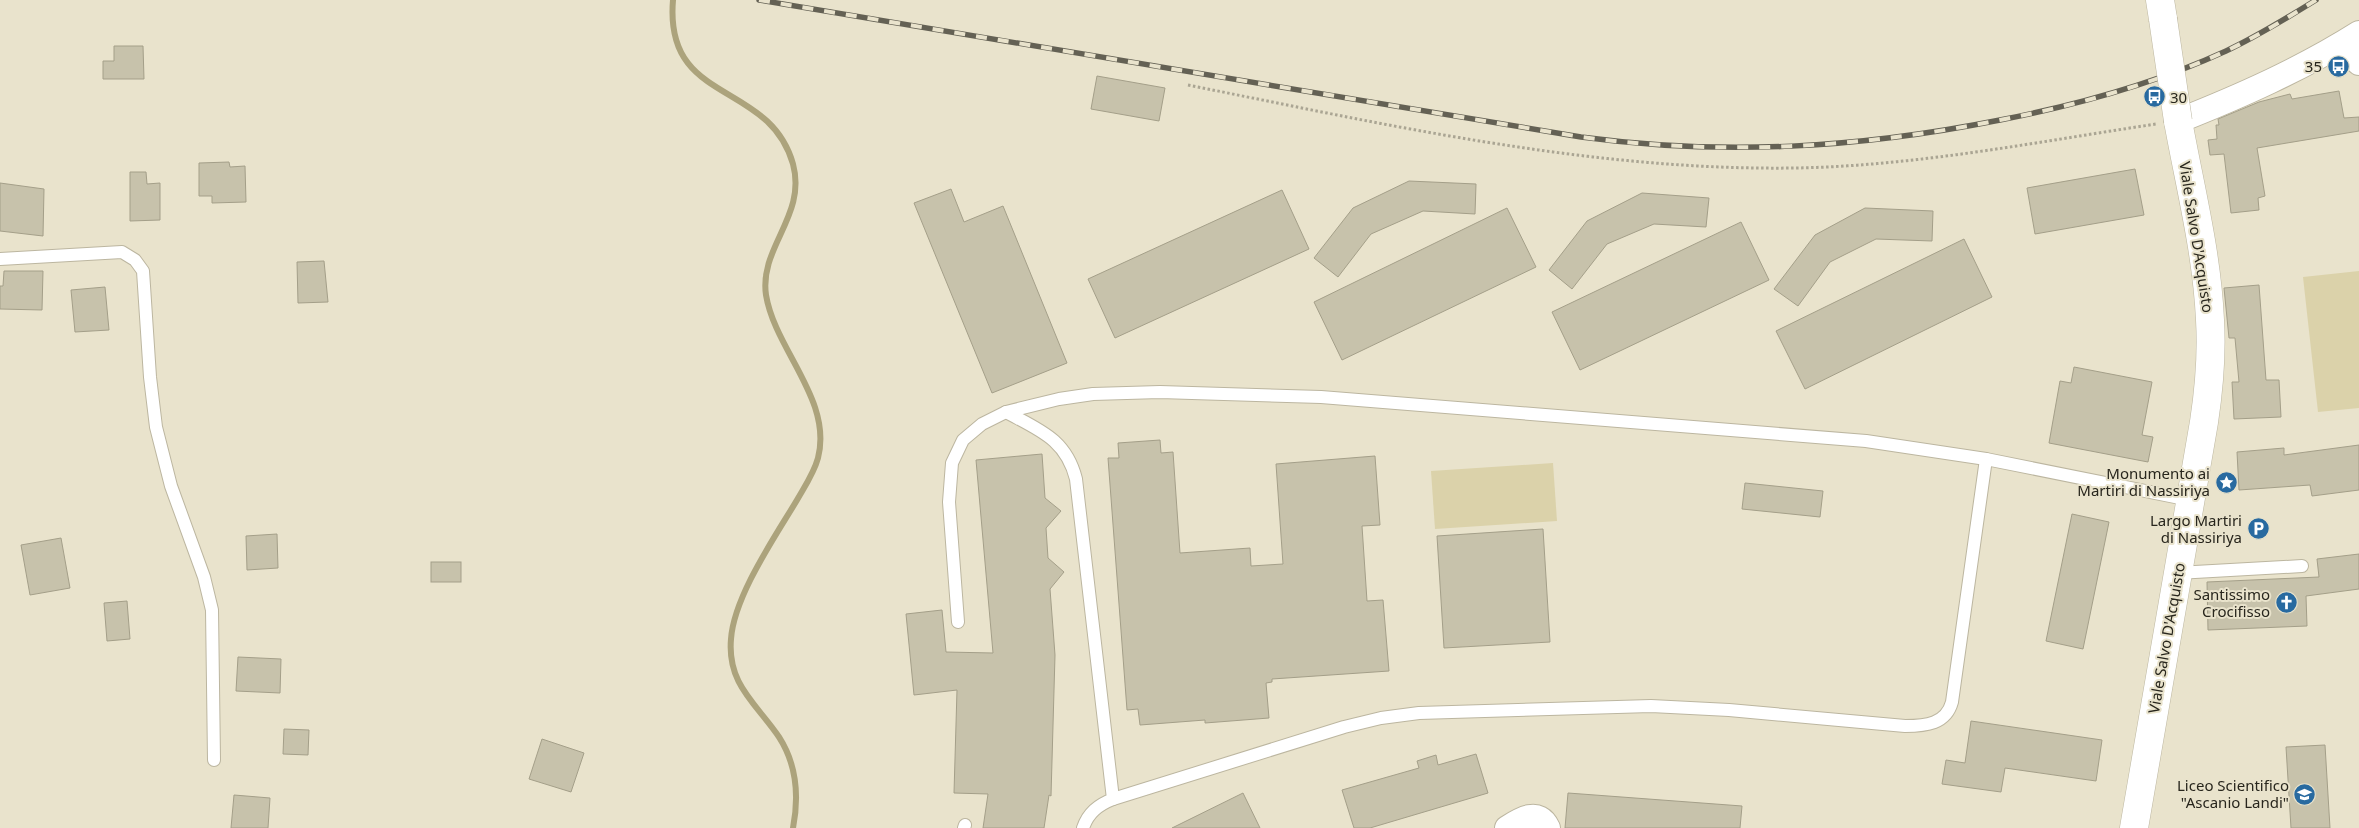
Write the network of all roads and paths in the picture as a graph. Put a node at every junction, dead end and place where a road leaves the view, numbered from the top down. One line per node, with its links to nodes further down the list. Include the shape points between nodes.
1 (2162, 9): 5 (main road, Viale Salvo D'Acquisto, bridge)
2 (2349, 39): 3 (street); 5 (street, via 2268,84)
3 (2359, 63)
4 (1188, 85): 5 (path, via 1488,142 1605,158 1732,167 1795,168 1886,163)
5 (2178, 121): 9 (main road, Viale Salvo D'Acquisto, via 2206,277 2210,321 2208,397)
6 (0, 259): 13 (lane, via 122,252 135,260 143,271 150,377 160,446 210,598)
7 (1006, 412): 8 (lane, via 1059,399 1110,393 1269,394 1858,440); 12 (lane, via 967,436 952,463 949,517); 14 (lane, via 1060,444 1073,470)
8 (1986, 459): 9 (lane); 14 (lane, via 1952,702 1946,716 1933,724 1906,726 1651,706 1419,713 1344,727)
9 (2190, 500): 11 (main road, Viale Salvo D'Acquisto)
10 (2302, 566): 11 (lane)
11 (2177, 573): 18 (main road, Viale Salvo D'Acquisto)
12 (958, 622)
13 (214, 760)
14 (1113, 799): 15 (lane, via 1091,812)
15 (1083, 828)
16 (1507, 828): 17 (street, via 1534,816 1543,820)
17 (1548, 828)
18 (2134, 828)

